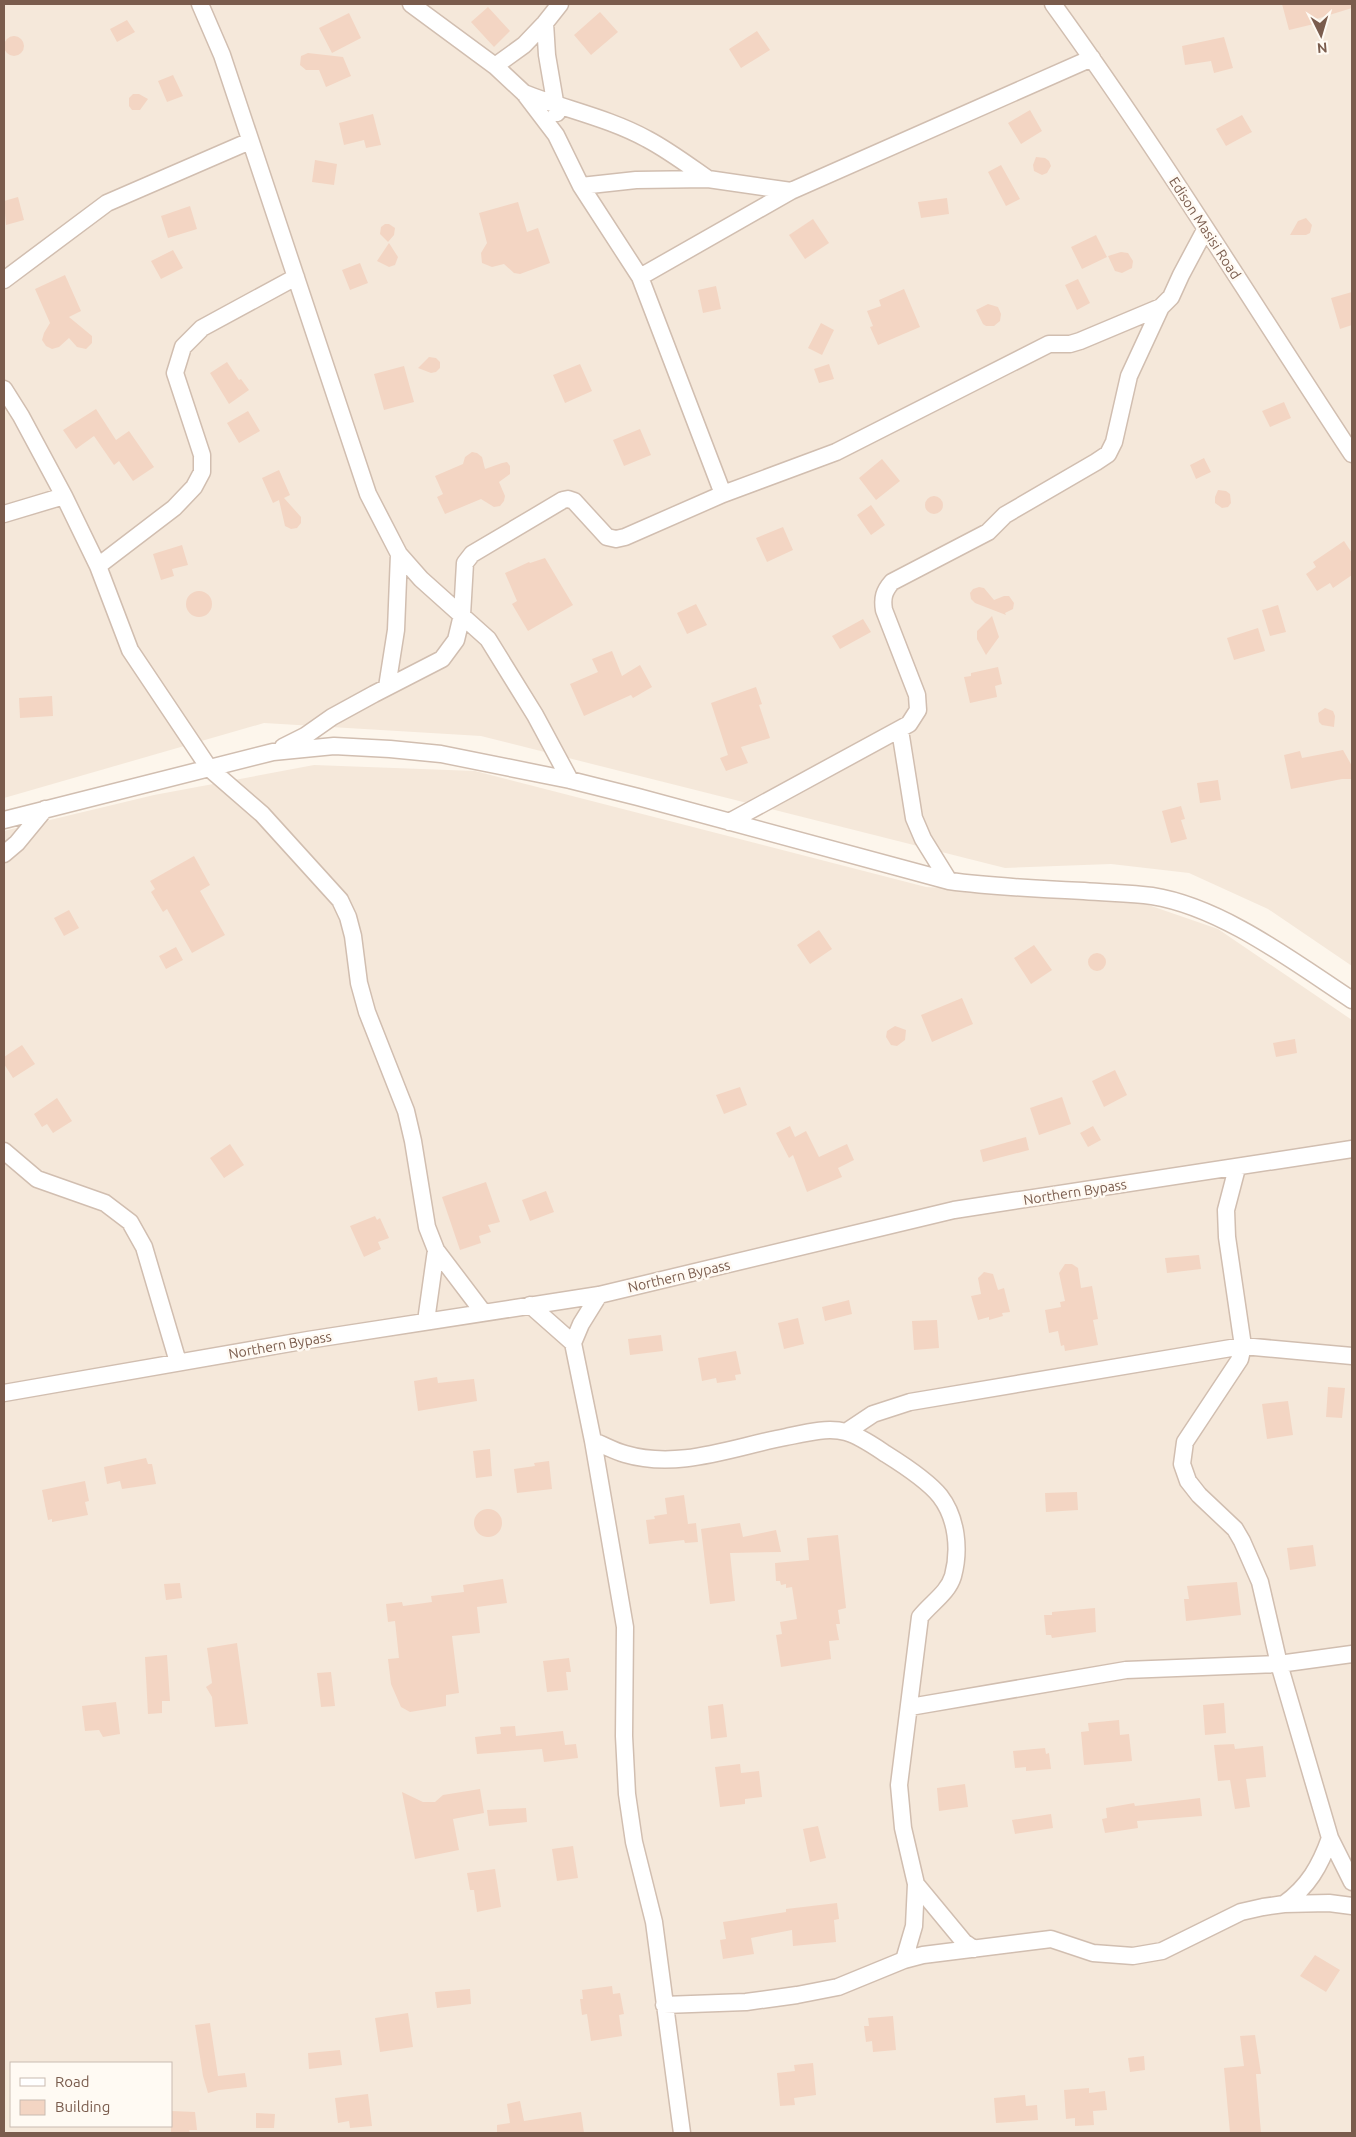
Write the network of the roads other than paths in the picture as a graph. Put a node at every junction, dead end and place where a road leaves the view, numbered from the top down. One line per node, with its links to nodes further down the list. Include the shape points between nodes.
1 (200, 4): 11 (street, via 222,56)
2 (411, 4): 7 (street)
3 (560, 4): 5 (street)
4 (1053, 4): 6 (street, Edison Masisi Road)
5 (545, 24): 7 (street, via 524,45); 9 (street, via 547,55)
6 (1092, 58): 14 (street); 15 (street, Edison Masisi Road)
7 (495, 66): 8 (street)
8 (524, 93): 9 (street); 10 (street)
9 (557, 106): 10 (street); 12 (street, via 607,121 646,138)
10 (556, 135): 13 (street)
11 (250, 141): 16 (street); 18 (street, via 107,203)
12 (708, 179): 13 (street, via 636,180); 14 (street)
13 (581, 186): 17 (street)
14 (791, 191): 17 (street)
15 (1205, 230): 19 (street, via 1171,297); 21 (street, Edison Masisi Road)
16 (296, 277): 25 (street, via 368,494); 26 (street, via 202,328 183,347 175,373 202,455 202,472 194,487 174,508)
17 (640, 277): 22 (street)
18 (4, 280)
19 (1161, 307): 22 (street, via 1080,341 1049,344 836,452); 29 (street, via 1128,376 1114,442 1108,454 1004,515 988,532 892,582 885,590 882,599 884,610 917,695 918,710 909,724)
20 (4, 389): 23 (street)
21 (1352, 454)
22 (724, 494): 27 (street, via 616,539 607,538 574,502 563,500 472,554 463,575)
23 (64, 496): 24 (street); 26 (street)
24 (4, 514)
25 (399, 554): 27 (street, via 421,579); 28 (street, via 396,630)
26 (98, 566): 31 (street, via 130,650)
27 (462, 615): 28 (street, via 456,640 442,659); 32 (street, via 488,639)
28 (387, 687): 30 (street)
29 (900, 730): 35 (street); 37 (street, via 914,818)
30 (273, 752): 31 (street); 32 (street, via 334,746 432,753)
31 (209, 768): 33 (street); 42 (street, via 262,814 340,900 348,917 359,982 368,1012 406,1111 427,1227)
32 (570, 780): 35 (street)
33 (45, 809): 34 (street); 36 (street)
34 (4, 820)
35 (729, 822): 37 (street)
36 (4, 854)
37 (949, 881): 38 (street, via 990,887 1153,896 1190,906 1224,920)
38 (1352, 1000)
39 (1352, 1149): 41 (street, Northern Bypass)
40 (4, 1151): 50 (street, via 37,1179 105,1203 130,1222 144,1247)
41 (1237, 1168): 43 (street, Northern Bypass, via 954,1210); 48 (street, via 1226,1210)
42 (436, 1250): 45 (street); 46 (street)
43 (599, 1295): 44 (street, Northern Bypass); 47 (street)
44 (530, 1305): 45 (street, Northern Bypass); 47 (street)
45 (482, 1312): 46 (street, Northern Bypass)
46 (426, 1321): 50 (street, Northern Bypass)
47 (573, 1343): 53 (street)
48 (1243, 1346): 49 (street); 52 (street, via 910,1402 873,1414); 55 (street, via 1240,1360 1185,1442 1182,1464 1188,1481 1199,1496 1235,1529 1242,1541 1260,1582)
49 (1352, 1356)
50 (178, 1362): 51 (street, Northern Bypass)
51 (4, 1393)
52 (846, 1432): 53 (street, via 816,1431 690,1459 654,1459 625,1454); 56 (street, via 907,1467 940,1496 954,1524 957,1550 953,1577 942,1595 920,1617)
53 (593, 1441): 64 (street, via 625,1627 627,1794 634,1842 654,1922)
54 (1352, 1654): 55 (street)
55 (1280, 1664): 56 (street, via 1126,1670); 57 (street)
56 (910, 1707): 59 (street, via 901,1760 900,1806)
57 (1330, 1838): 58 (street); 60 (street, via 1324,1856 1306,1886)
58 (1352, 1882)
59 (916, 1884): 62 (street); 63 (street, via 914,1926)
60 (1284, 1904): 61 (street); 62 (street, via 1241,1912 1162,1951 1133,1956 1093,1953 1051,1939)
61 (1352, 1906)
62 (974, 1950): 63 (street, via 923,1954)
63 (904, 1960): 64 (street, via 838,1987 805,1994 746,2002)
64 (664, 2005): 65 (street)
65 (682, 2133)

